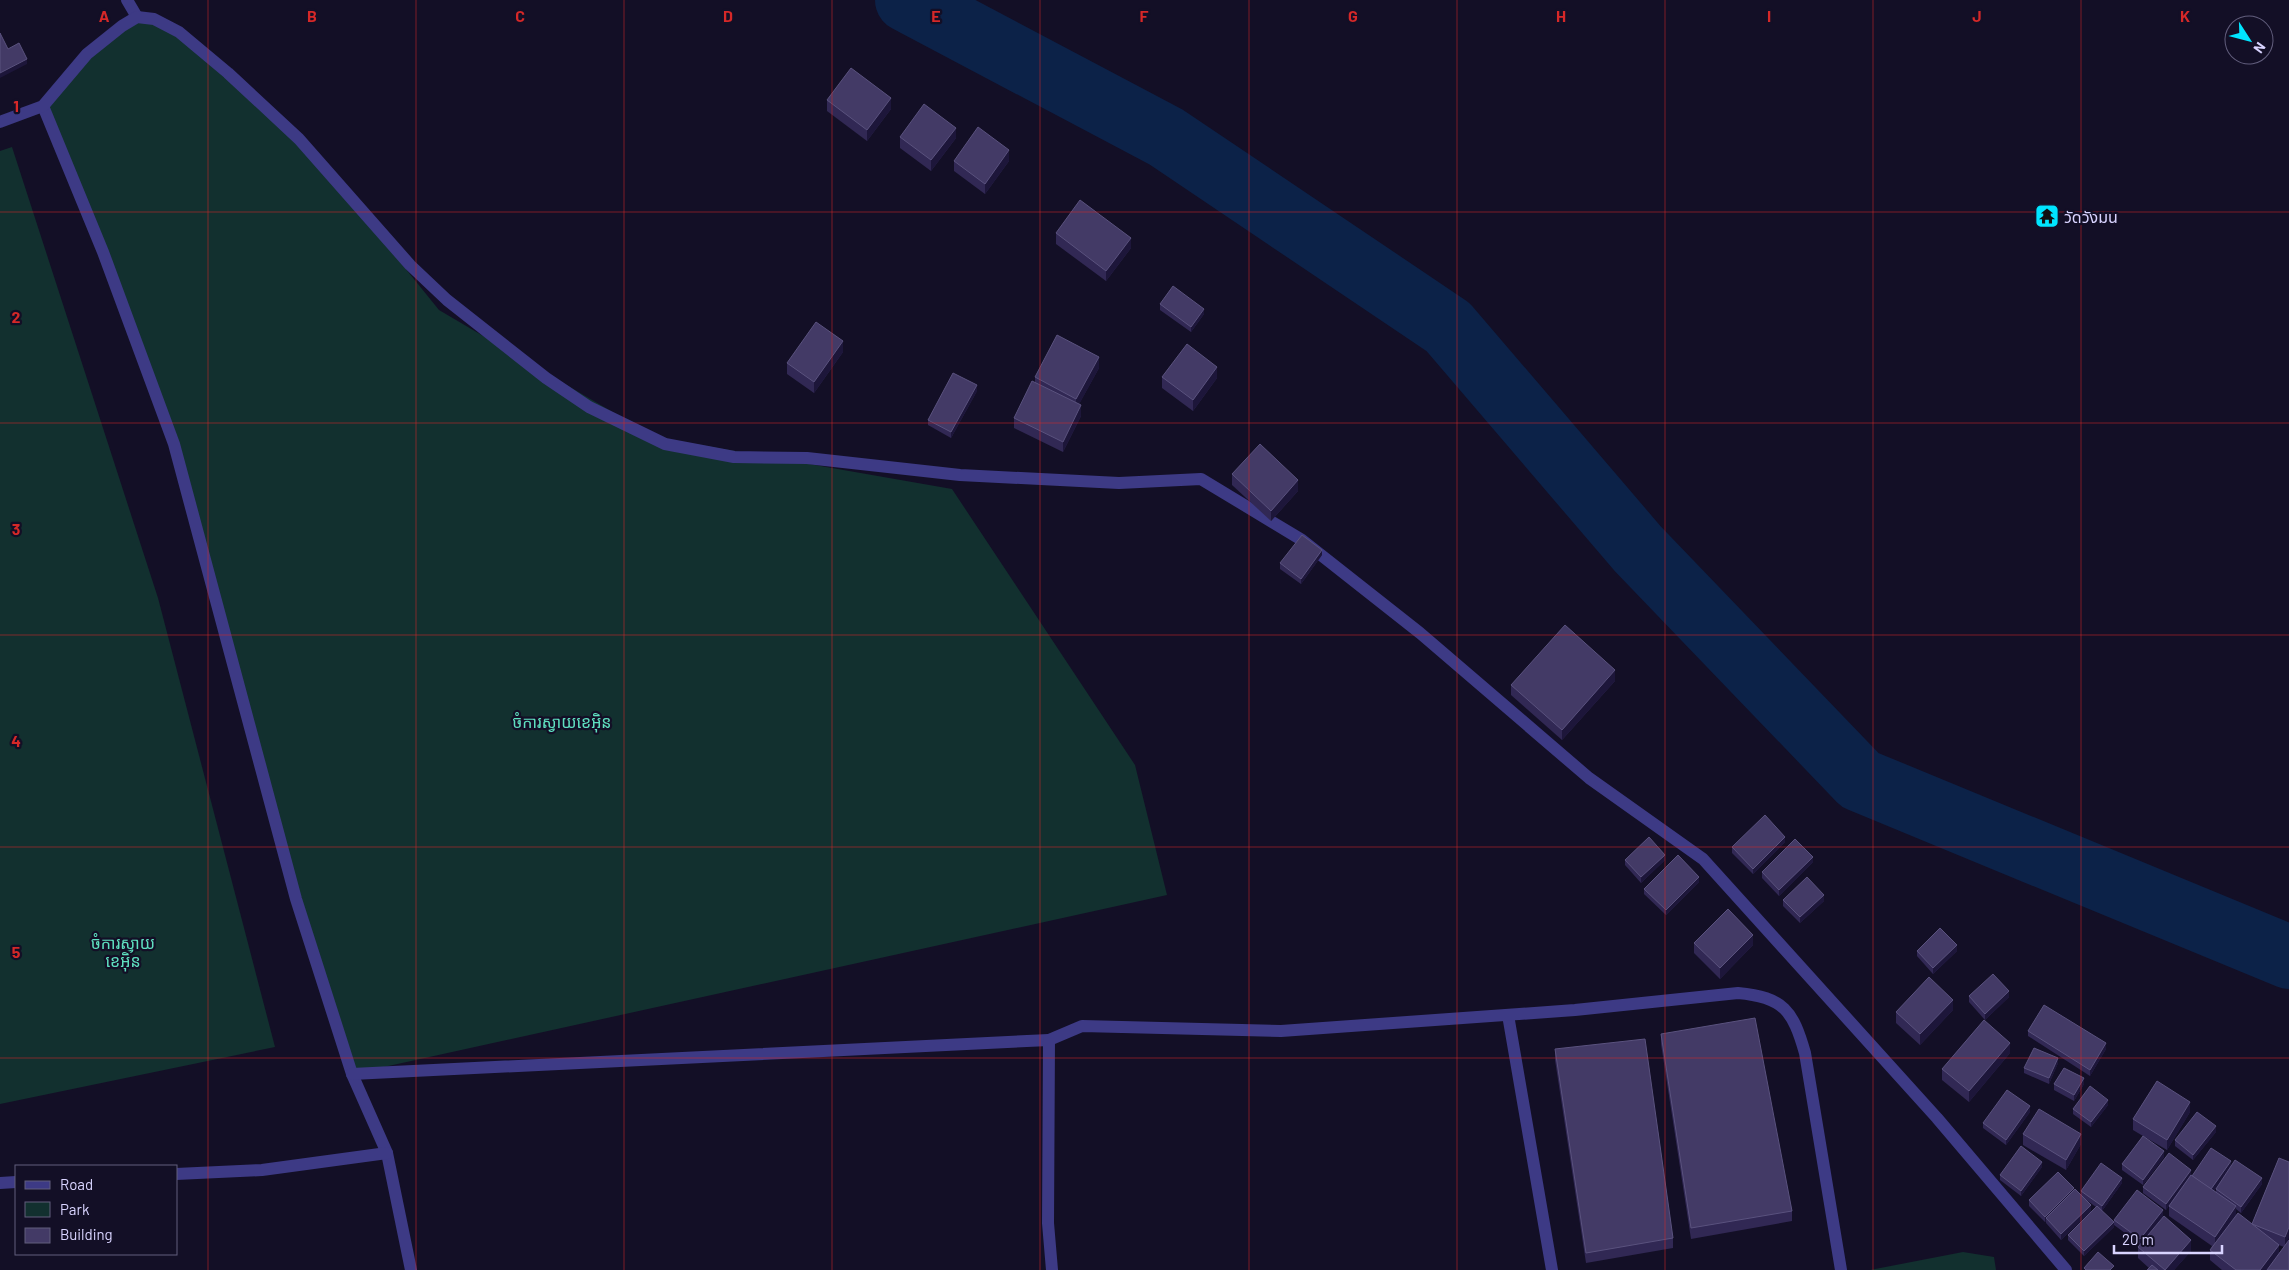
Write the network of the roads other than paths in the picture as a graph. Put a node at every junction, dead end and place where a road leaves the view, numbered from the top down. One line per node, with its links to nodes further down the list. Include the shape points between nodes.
1 (127, 0): 2 (street)
2 (137, 17): 3 (street, via 87,54); 16 (street, via 154,19 179,32 264,106 299,139 410,265 447,300 546,378 588,406 666,444 734,457 807,458 960,475 1119,484 1201,479 1302,540 1420,633 1589,778 1703,859 1937,1118)
3 (43, 106): 4 (street); 7 (street, via 103,252 174,444 296,899)
4 (0, 122)
5 (1508, 1015): 6 (street, via 1281,1031 1082,1026); 14 (street); 15 (street, via 1738,993 1762,995 1783,1006 1798,1027 1805,1053)
6 (1049, 1040): 7 (street); 13 (street, via 1048,1223)
7 (352, 1074): 8 (street)
8 (388, 1153): 9 (street, via 262,1170); 12 (street)
9 (178, 1174)
10 (15, 1182): 11 (street)
11 (0, 1183)
12 (411, 1270)
13 (1052, 1270)
14 (1552, 1270)
15 (1841, 1270)
16 (2066, 1270)

